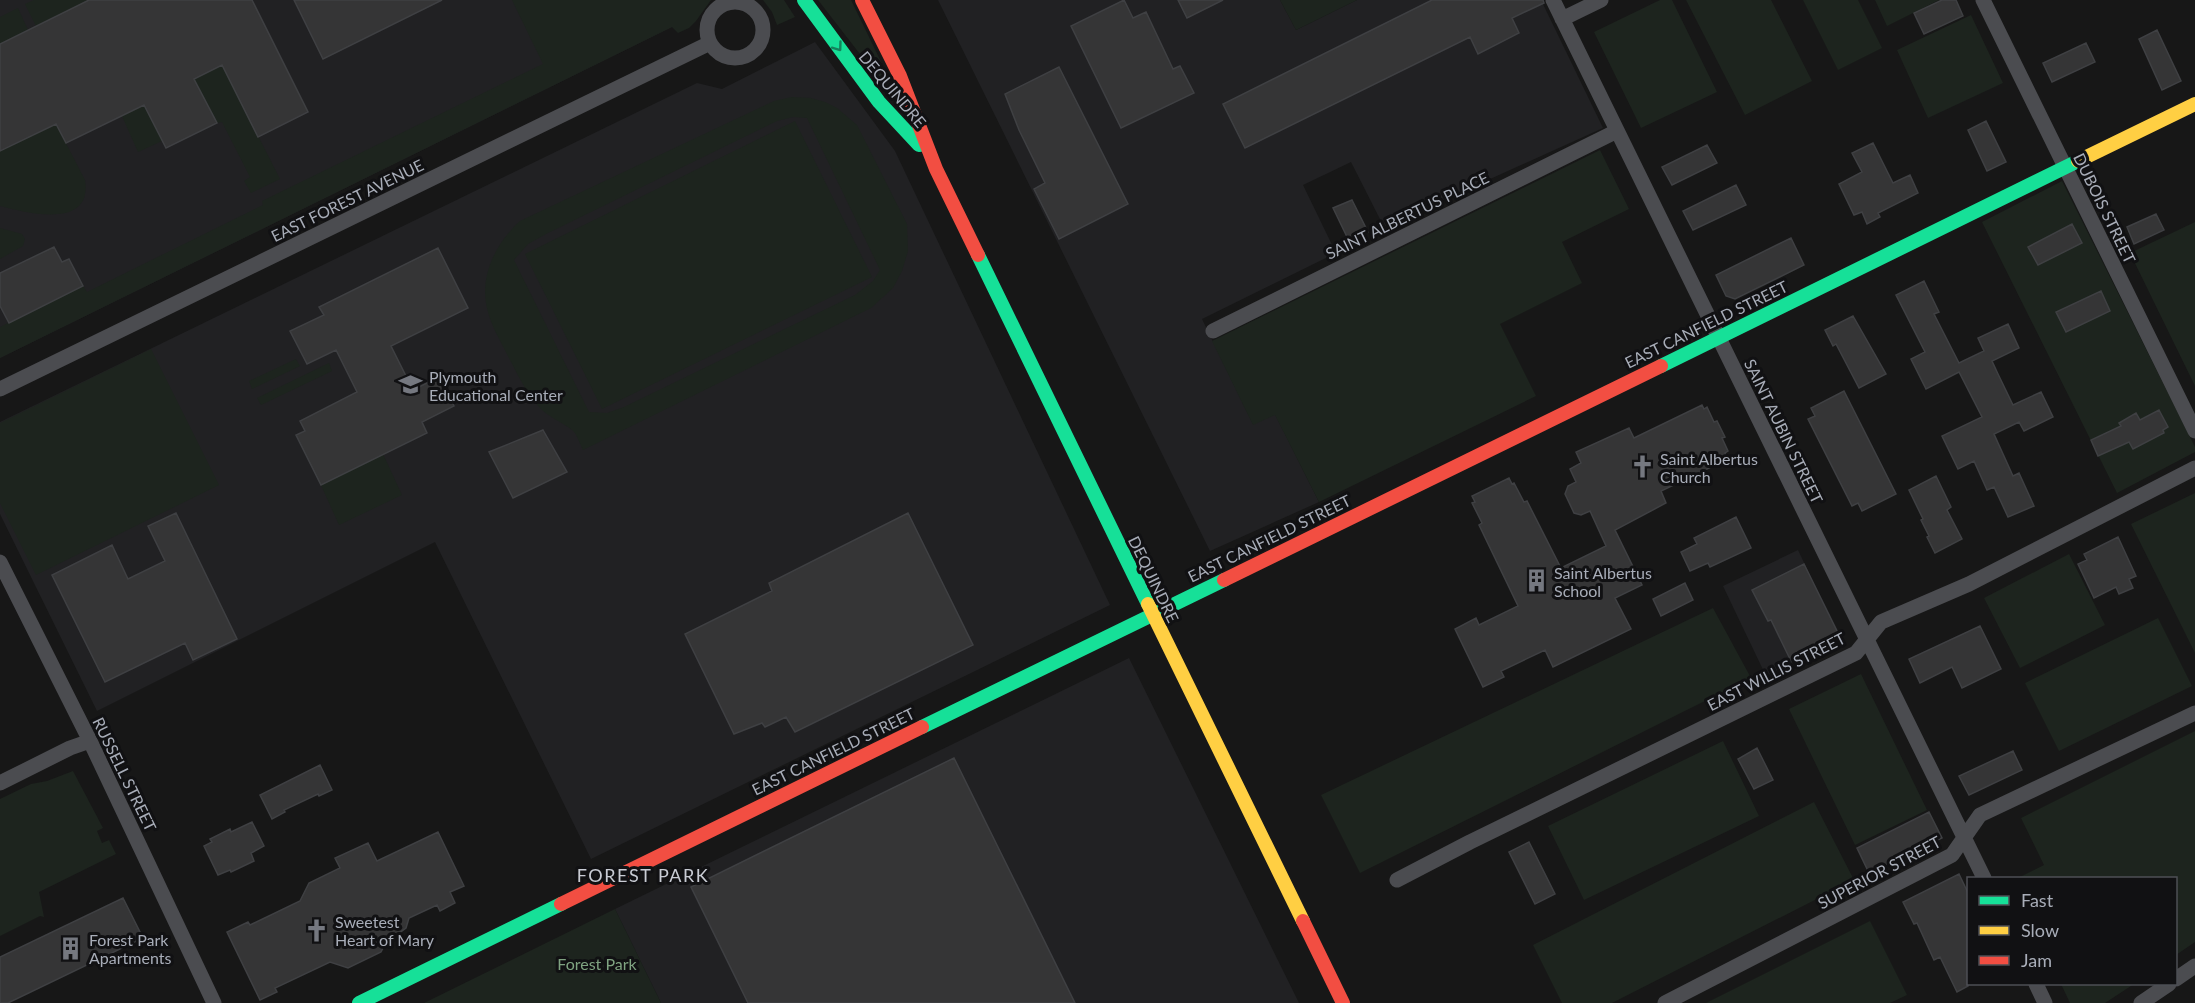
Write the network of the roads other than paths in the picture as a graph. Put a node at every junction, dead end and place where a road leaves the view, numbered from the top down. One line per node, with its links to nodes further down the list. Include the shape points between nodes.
1 (804, 0): 11 (street, DEQUINDRE, one-way to 11, via 879,102 913,137)
2 (862, 0): 11 (street, DEQUINDRE, via 900,76)
3 (1553, 0): 6 (street, SAINT AUBIN STREET)
4 (1601, 0): 6 (street)
5 (1983, 0): 10 (street, DUBOIS STREET)
6 (1562, 19): 9 (street, SAINT AUBIN STREET)
7 (710, 43): 14 (street, EAST FOREST AVENUE)
8 (2195, 104): 10 (street, EAST CANFIELD STREET)
9 (1617, 131): 12 (street, SAINT ALBERTUS PLACE); 13 (street, SAINT AUBIN STREET)
10 (2065, 166): 13 (street, EAST CANFIELD STREET); 15 (street, DUBOIS STREET)
11 (936, 170): 18 (street, DEQUINDRE)
12 (1213, 331)
13 (1718, 336): 18 (street, EAST CANFIELD STREET); 19 (street, SAINT AUBIN STREET)
14 (0, 389)
15 (2195, 431)
16 (2195, 468): 19 (street, EAST WILLIS STREET, via 1969,584 1881,622)
17 (0, 561): 21 (street, RUSSELL STREET)
18 (1152, 614): 31 (street, EAST CANFIELD STREET); 32 (street, DEQUINDRE)
19 (1867, 637): 23 (street, SAINT AUBIN STREET); 25 (street, EAST WILLIS STREET, via 1856,653)
20 (2195, 713): 23 (street, SUPERIOR STREET, via 1980,815)
21 (90, 741): 22 (street); 30 (street, RUSSELL STREET)
22 (0, 783)
23 (1964, 837): 24 (street, SAINT AUBIN STREET); 33 (street, SUPERIOR STREET, via 1952,855)
24 (1983, 877)
25 (1397, 880)
26 (2195, 966): 27 (street)
27 (2177, 978)
28 (2036, 985): 34 (street)
29 (2168, 985): 35 (street)
30 (214, 1003)
31 (359, 1003)
32 (1343, 1003)
33 (1665, 1003)
34 (2045, 1003)
35 (2141, 1003)

